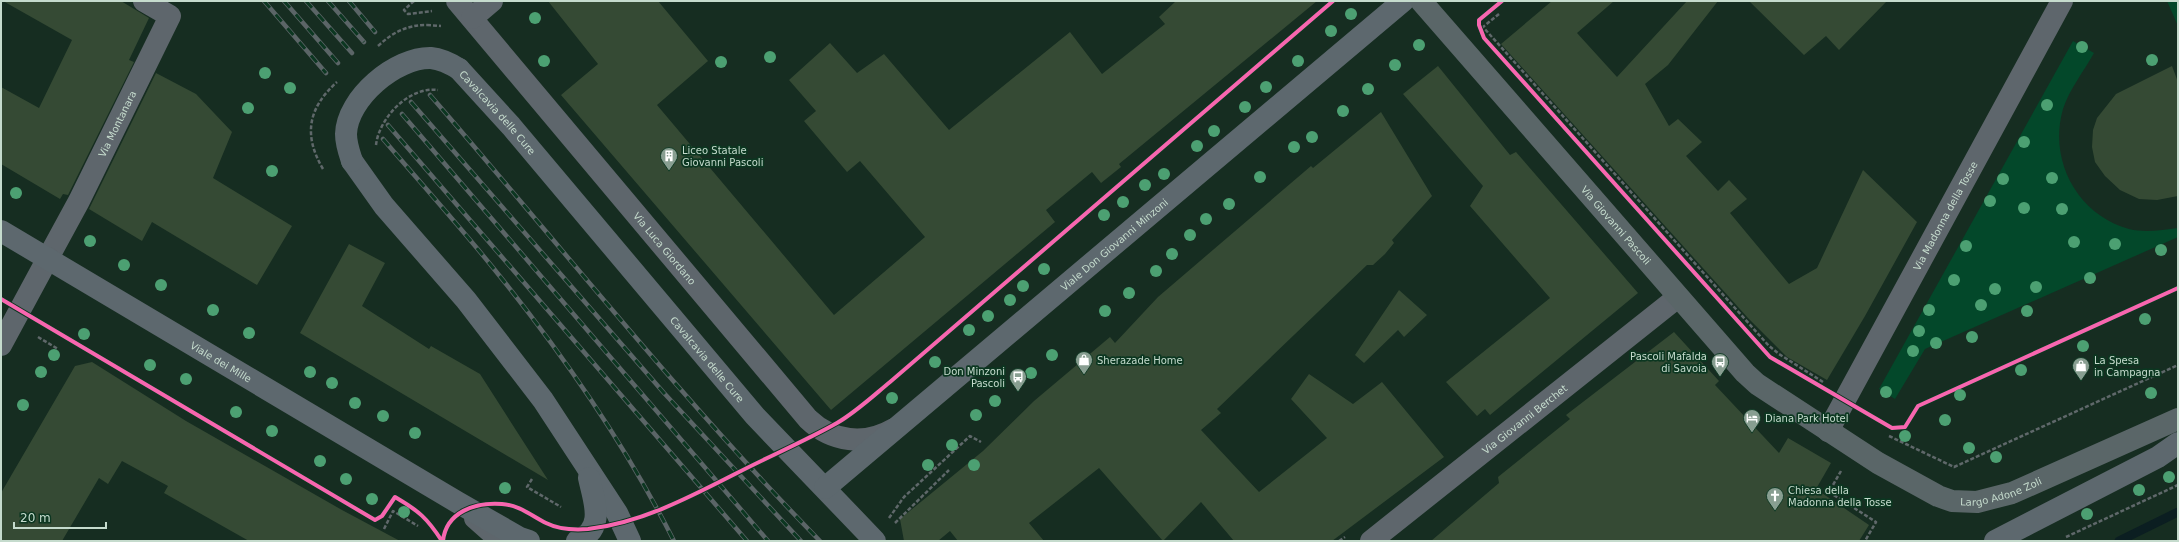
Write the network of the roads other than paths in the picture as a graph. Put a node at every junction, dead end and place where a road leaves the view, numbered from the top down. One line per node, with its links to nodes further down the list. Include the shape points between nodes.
1 (144, 1): 9 (street, Via Montanara, via 170,16 79,201)
2 (457, 1): 7 (street, Via Luca Giordano)
3 (492, 1): 7 (street)
4 (1402, 1): 13 (main road, Viale Don Giovanni Minzoni)
5 (1421, 1): 10 (main road, Via Giovanni Pascoli)
6 (2062, 1): 14 (street, Via Madonna della Tosse)
7 (472, 18): 13 (street, Via Luca Giordano, via 808,419 826,433 846,439 876,437)
8 (1, 231): 9 (main road, Viale dei Mille)
9 (48, 258): 11 (street); 18 (main road, Viale dei Mille)
10 (1678, 297): 14 (main road, Via Giovanni Pascoli, via 1757,384); 26 (street, Via Giovanni Berchet)
11 (1, 346)
12 (2178, 419): 14 (main road, Largo Adone Zoli, via 2026,488 1977,502 1952,501 1938,496 1878,463)
13 (898, 426): 17 (main road, Viale Don Giovanni Minzoni)
14 (1828, 431)
15 (2178, 443): 27 (main road, via 2158,457)
16 (584, 461): 17 (main road, Cavalcavia delle Cure, bridge, via 512,358 466,300 384,206 352,161 347,142 348,127 354,110 370,87 392,70 422,59 441,60 460,69 536,155 755,416); 19 (main road); 24 (main road, Cavalcavia delle Cure, via 617,513)
17 (825, 488): 25 (main road, Cavalcavia delle Cure)
18 (449, 497): 20 (street); 21 (main road, Viale dei Mille)
19 (596, 512): 22 (main road, via 592,531); 23 (street)
20 (501, 541)
21 (529, 541)
22 (577, 541)
23 (596, 541)
24 (630, 541)
25 (875, 541)
26 (1371, 541)
27 (1995, 541)

